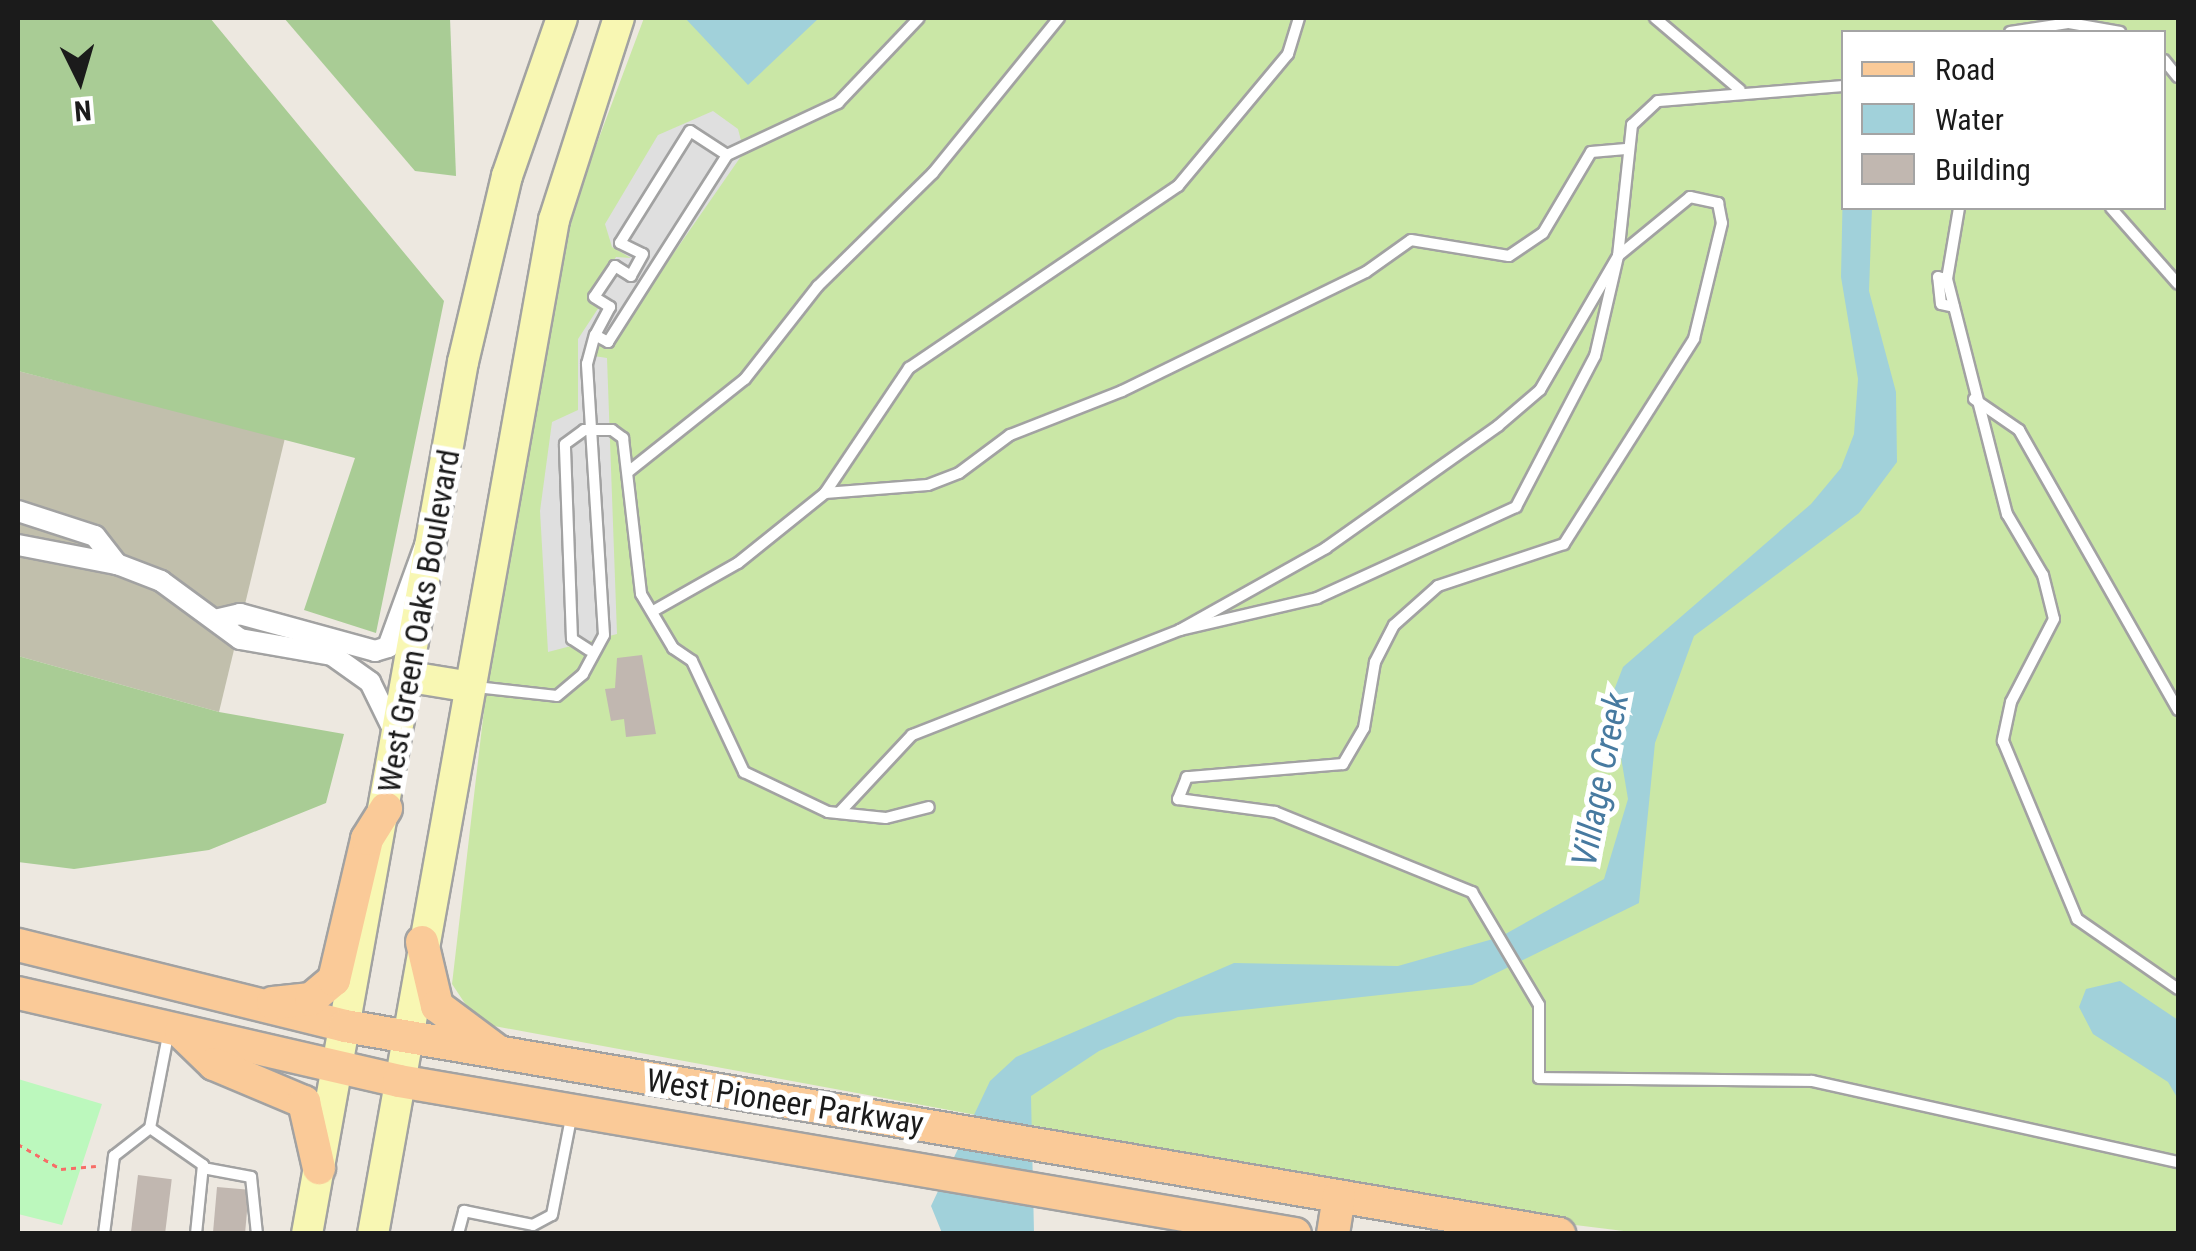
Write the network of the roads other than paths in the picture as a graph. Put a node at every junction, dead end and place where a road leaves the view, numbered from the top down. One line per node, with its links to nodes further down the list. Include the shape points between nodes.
1 (562, 18): 23 (main road, West Green Oaks Boulevard, via 507,176)
2 (619, 18): 31 (main road, West Green Oaks Boulevard, via 554,220)
3 (919, 18): 12 (lane, via 838,103)
4 (1058, 18): 20 (lane, via 933,173 818,286 744,379)
5 (1299, 18): 21 (lane, via 1288,54 1178,186 909,368)
6 (1655, 18): 10 (lane)
7 (2023, 30): 8 (lane, via 2069,23)
8 (2109, 30)
9 (1839, 85): 10 (lane)
10 (1740, 90): 11 (lane, via 1658,101 1632,125)
11 (1629, 148): 15 (lane); 21 (lane, via 1592,152 1543,233 1510,256 1411,240 1366,272 1157,374 1010,435 960,473 928,485)
12 (727, 154): 17 (lane, via 608,342); 17 (lane, via 690,131 620,243 643,254 631,276 615,266 594,297 610,307)
13 (1959, 210): 18 (lane, via 1947,279)
14 (2113, 210): 16 (lane)
15 (1618, 256): 27 (lane, via 1540,390 1498,426 1326,548); 27 (lane, via 1595,356 1516,507 1317,598); 50 (lane, via 1690,197 1718,203 1722,223 1694,339 1564,544 1454,579 1394,625 1375,662 1364,728 1343,764 1187,778 1179,791 1190,808 1275,812 1472,892 1543,1025 1532,1064 1540,1078 1812,1081)
16 (2178, 284)
17 (594, 335): 19 (lane)
18 (1974, 400): 32 (lane, via 2019,430); 39 (lane, via 2007,514 2043,574 2054,620 2011,702 2003,741 2077,919)
19 (584, 430): 20 (lane, via 623,438); 29 (lane, via 595,441 604,635); 29 (lane, via 564,444 572,639)
20 (628, 472): 26 (lane, via 642,594)
21 (825, 493): 26 (lane, via 738,563)
22 (18, 512): 25 (street, via 95,536)
23 (437, 526): 28 (street, via 412,560 388,647); 30 (main road, West Green Oaks Boulevard)
24 (18, 545): 25 (street)
25 (117, 564): 28 (street, via 219,619 240,614)
26 (655, 610): 36 (lane, via 744,772)
27 (1180, 630): 36 (lane, via 912,735)
28 (302, 641): 33 (street, via 370,682)
29 (589, 650): 31 (lane, via 583,674 557,696)
30 (410, 677): 31 (main road); 33 (main road, West Green Oaks Boulevard)
31 (465, 686): 37 (main road, West Green Oaks Boulevard)
32 (2178, 710)
33 (398, 739): 35 (main road, West Green Oaks Boulevard)
34 (928, 807): 36 (lane, via 886,818)
35 (386, 808): 41 (main road, via 367,838 334,980 311,999); 42 (main road, West Green Oaks Boulevard)
36 (838, 814)
37 (422, 942): 44 (main road, West Green Oaks Boulevard); 45 (main road, via 437,1006)
38 (21, 945): 41 (main road, West Pioneer Parkway)
39 (2178, 989)
40 (18, 994): 43 (main road, West Pioneer Parkway)
41 (246, 1002): 42 (main road, West Pioneer Parkway)
42 (345, 1026): 44 (main road, West Pioneer Parkway); 46 (main road, West Green Oaks Boulevard)
43 (175, 1030): 46 (main road, West Pioneer Parkway); 49 (lane); 52 (main road, via 214,1064 304,1102)
44 (406, 1037): 45 (main road, West Pioneer Parkway); 47 (main road, West Green Oaks Boulevard)
45 (504, 1056): 53 (main road, West Pioneer Parkway)
46 (339, 1068): 47 (main road, West Pioneer Parkway); 52 (main road, West Green Oaks Boulevard)
47 (399, 1081): 48 (main road, West Pioneer Parkway); 59 (main road, West Green Oaks Boulevard)
48 (572, 1110): 54 (lane, via 552,1215); 61 (main road, West Pioneer Parkway)
49 (150, 1128): 51 (lane); 55 (lane, via 118,1146)
50 (2178, 1162)
51 (203, 1168): 56 (lane); 57 (lane, via 251,1177)
52 (319, 1168): 58 (main road, West Green Oaks Boulevard)
53 (1340, 1196): 62 (main road); 63 (main road, West Pioneer Parkway)
54 (533, 1229): 60 (lane, via 464,1212)
55 (104, 1234)
56 (196, 1234)
57 (258, 1234)
58 (306, 1234)
59 (374, 1234)
60 (458, 1234)
61 (1294, 1234)
62 (1333, 1234)
63 (1558, 1234)

